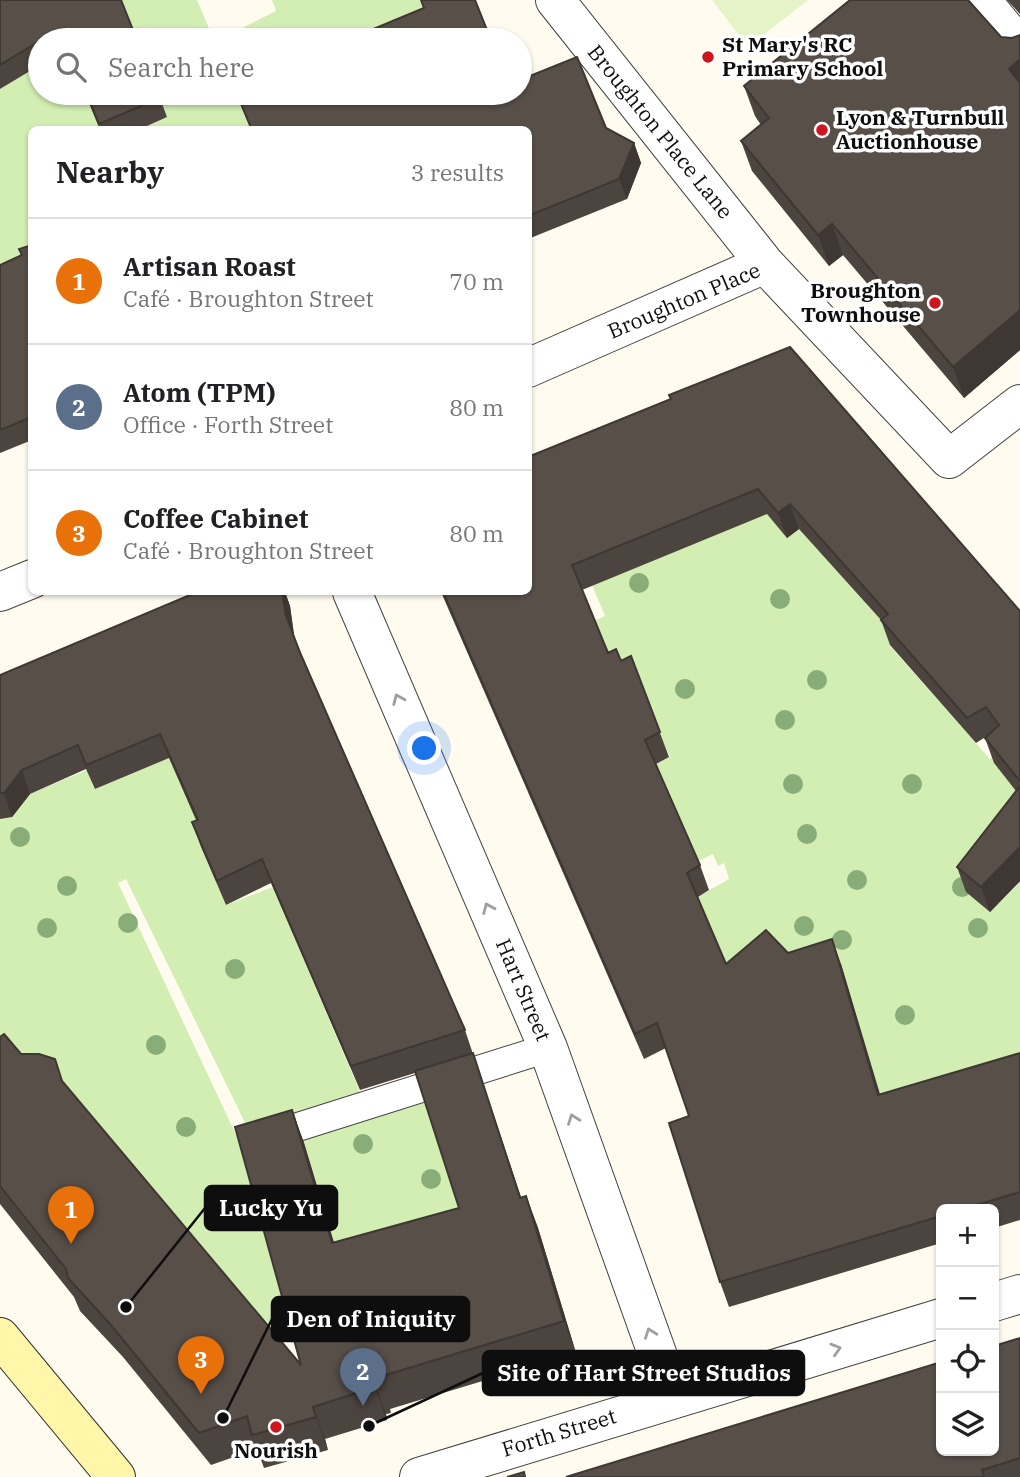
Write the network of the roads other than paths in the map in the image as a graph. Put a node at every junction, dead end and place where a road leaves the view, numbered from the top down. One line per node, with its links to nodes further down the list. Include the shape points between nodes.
1 (555, 0): 4 (street, Broughton Place Lane)
2 (981, 0): 3 (street)
3 (1020, 47)
4 (765, 264): 5 (street, Broughton Place); 6 (street, Broughton Place, via 949,459)
5 (532, 366)
6 (1014, 421)
7 (28, 581): 8 (street)
8 (0, 592)
9 (353, 595): 10 (street, Hart Street, one-way to 9)
10 (548, 1048): 11 (lane); 16 (street, Hart Street, one-way to 10)
11 (248, 1143)
12 (1020, 1294): 13 (street)
13 (999, 1300)
14 (936, 1319): 16 (street, Forth Street, one-way to 14)
15 (0, 1338): 17 (main road)
16 (673, 1398): 18 (street, Forth Street)
17 (116, 1477)
18 (419, 1477)

